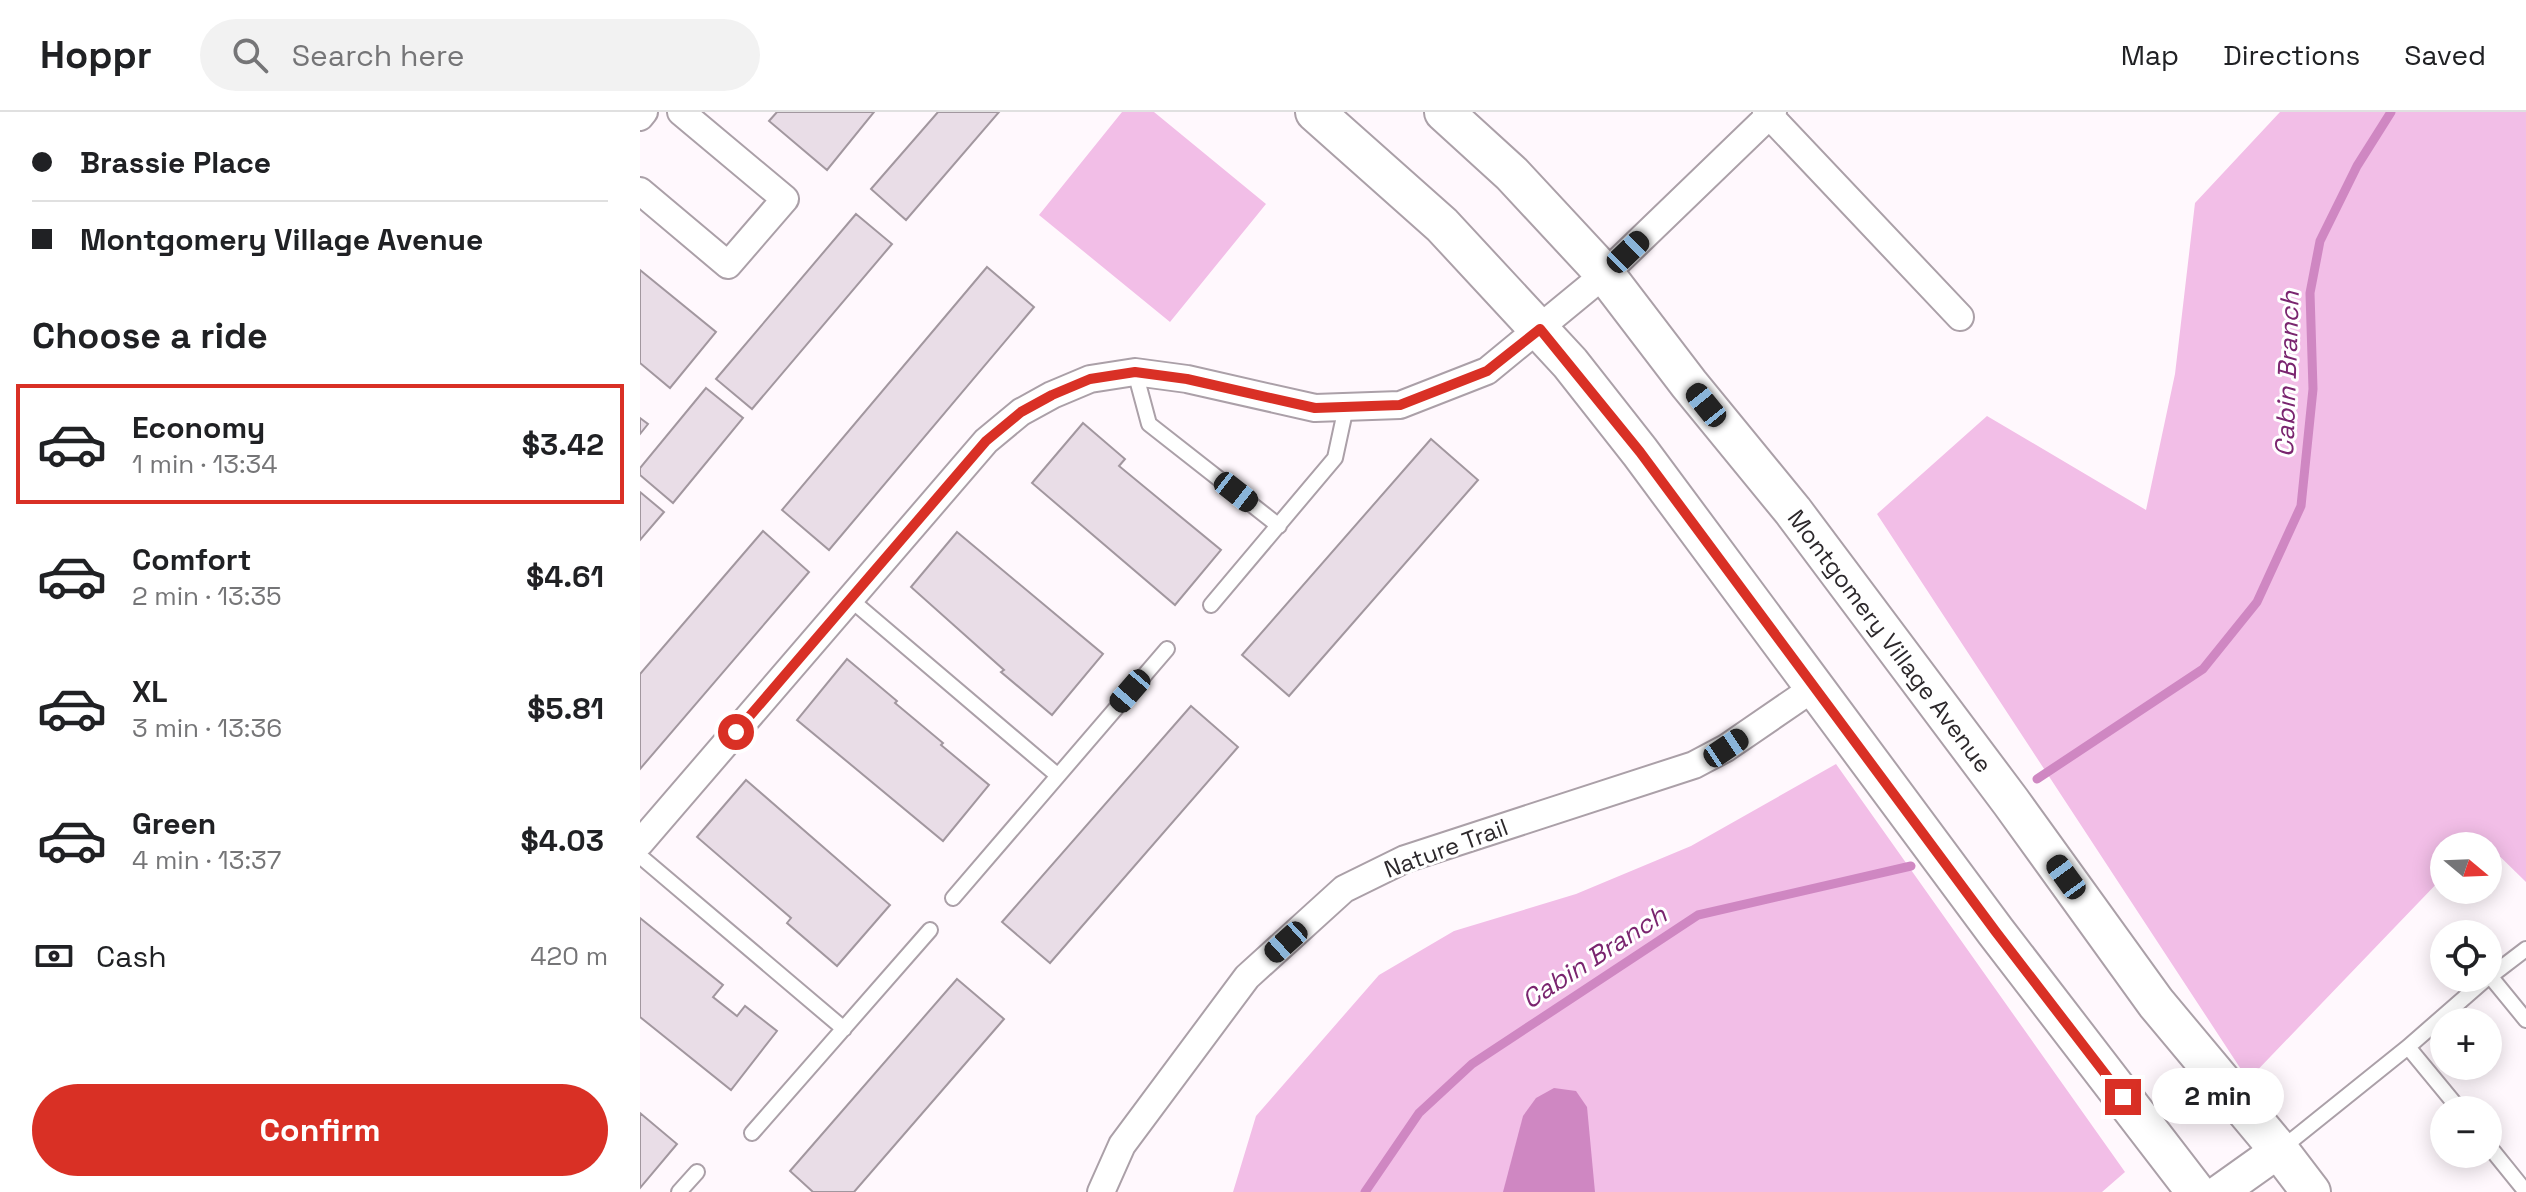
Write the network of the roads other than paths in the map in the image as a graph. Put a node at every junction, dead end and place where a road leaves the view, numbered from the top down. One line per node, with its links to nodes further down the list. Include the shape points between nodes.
1 (644, 112): 6 (street)
2 (681, 112): 7 (street, via 785,199 728,265)
3 (1315, 112): 10 (main road, via 1442,225)
4 (1444, 112): 8 (main road, Montgomery Village Avenue, via 1512,174)
5 (1769, 113): 8 (street); 9 (street)
6 (640, 117)
7 (640, 191)
8 (1605, 274): 10 (street); 32 (main road, Montgomery Village Avenue, via 1803,524 2156,1003)
9 (1960, 317)
10 (1540, 329): 12 (street, via 1487,371 1400,405); 17 (main road, via 1640,452)
11 (1135, 372): 12 (street, via 1315,408); 13 (lane, via 1149,424); 14 (street, via 1090,379 1021,412 986,441)
12 (1346, 407): 13 (lane, via 1335,458)
13 (1279, 526): 15 (lane)
14 (850, 599): 18 (lane); 19 (street)
15 (1211, 605)
16 (1167, 649): 18 (lane)
17 (1815, 687): 36 (street, Nature Trail, via 1694,765 1405,859 1344,889 1247,977 1122,1145); 37 (main road)
18 (1057, 775): 21 (lane)
19 (640, 843)
20 (640, 856): 28 (lane)
21 (953, 898)
22 (930, 930): 28 (lane)
23 (2526, 949): 24 (lane)
24 (2502, 967)
25 (2472, 992): 29 (lane)
26 (2502, 992): 27 (lane)
27 (2526, 1020)
28 (844, 1029): 31 (lane)
29 (2408, 1047): 30 (lane); 32 (lane)
30 (2448, 1096)
31 (752, 1133)
32 (2279, 1150): 38 (street); 39 (main road, Montgomery Village Avenue)
33 (2502, 1162): 40 (lane)
34 (697, 1172): 35 (lane)
35 (679, 1192)
36 (1101, 1192)
37 (2196, 1192)
38 (2220, 1192)
39 (2311, 1192)
40 (2526, 1192)

